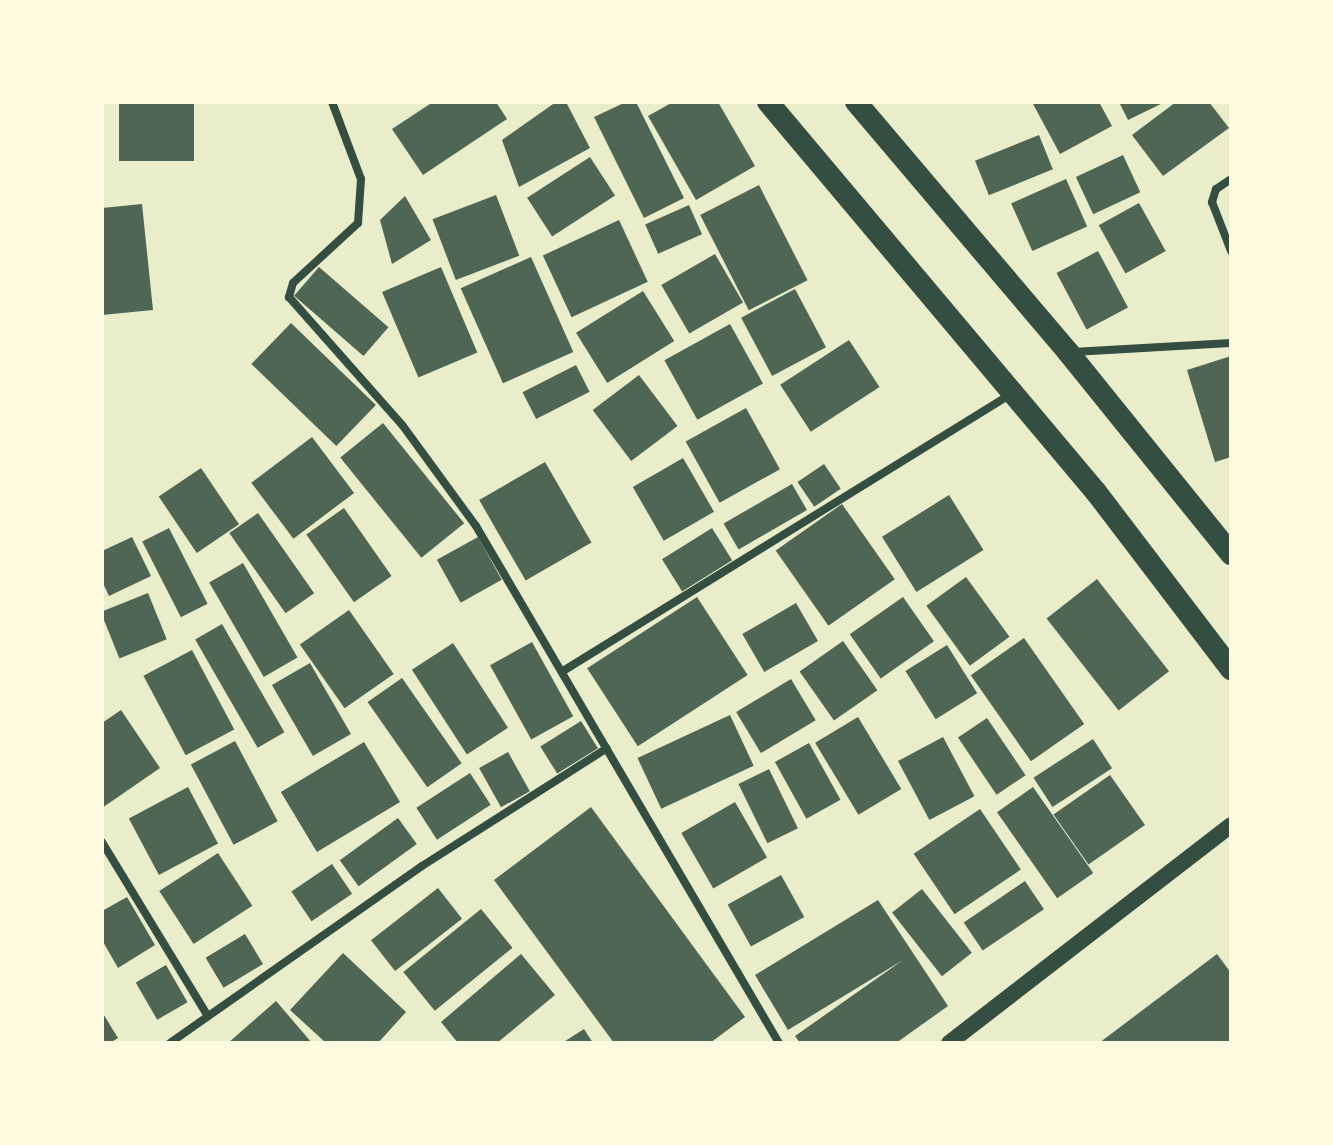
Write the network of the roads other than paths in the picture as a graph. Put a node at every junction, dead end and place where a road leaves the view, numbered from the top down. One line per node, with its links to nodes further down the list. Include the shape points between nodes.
1 (332, 102): 11 (street, via 361,179 358,223 293,283 289,297 442,474)
2 (768, 102): 8 (highway)
3 (856, 102): 7 (highway)
4 (1231, 179): 5 (street, via 1216,189 1212,202)
5 (1231, 251)
6 (1231, 343): 7 (street)
7 (1068, 352): 9 (highway)
8 (1014, 392): 10 (highway); 11 (street)
9 (1231, 554)
10 (1231, 669)
11 (563, 671): 12 (street)
12 (607, 748): 15 (street, via 422,866); 17 (street)
13 (1231, 825): 18 (main road)
14 (102, 842): 15 (street)
15 (207, 1015): 16 (street)
16 (170, 1043)
17 (779, 1043)
18 (949, 1043)

